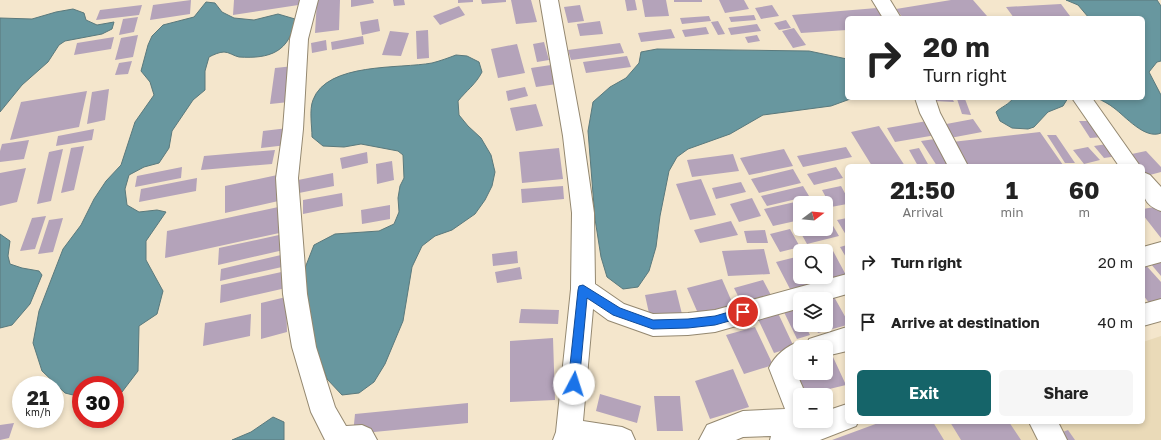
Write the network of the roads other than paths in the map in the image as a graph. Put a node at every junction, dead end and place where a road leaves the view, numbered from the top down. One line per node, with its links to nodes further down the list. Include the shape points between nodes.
1 (309, 0): 25 (street, via 299,39 288,178 295,294 304,347 324,412)
2 (549, 0): 14 (street, via 573,136 583,213)
3 (881, 0): 4 (street)
4 (891, 16)
5 (926, 100): 7 (street)
6 (1083, 100): 8 (street)
7 (957, 164)
8 (1129, 164)
9 (1145, 185): 10 (street)
10 (1154, 201)
11 (1161, 252): 12 (street)
12 (1145, 256)
13 (845, 285): 14 (street, via 715,321 653,325 616,312)
14 (583, 290): 24 (street)
15 (1161, 310): 16 (street)
16 (1145, 314)
17 (845, 340): 18 (street)
18 (833, 343)
19 (793, 359): 20 (street, via 782,368)
20 (793, 396)
21 (845, 418): 29 (street)
22 (793, 422): 28 (street, via 743,424 716,434)
23 (1043, 424): 30 (street)
24 (568, 436): 27 (street)
25 (340, 440): 26 (street)
26 (364, 440)
27 (622, 440)
28 (712, 440)
29 (783, 440)
30 (1054, 440)

